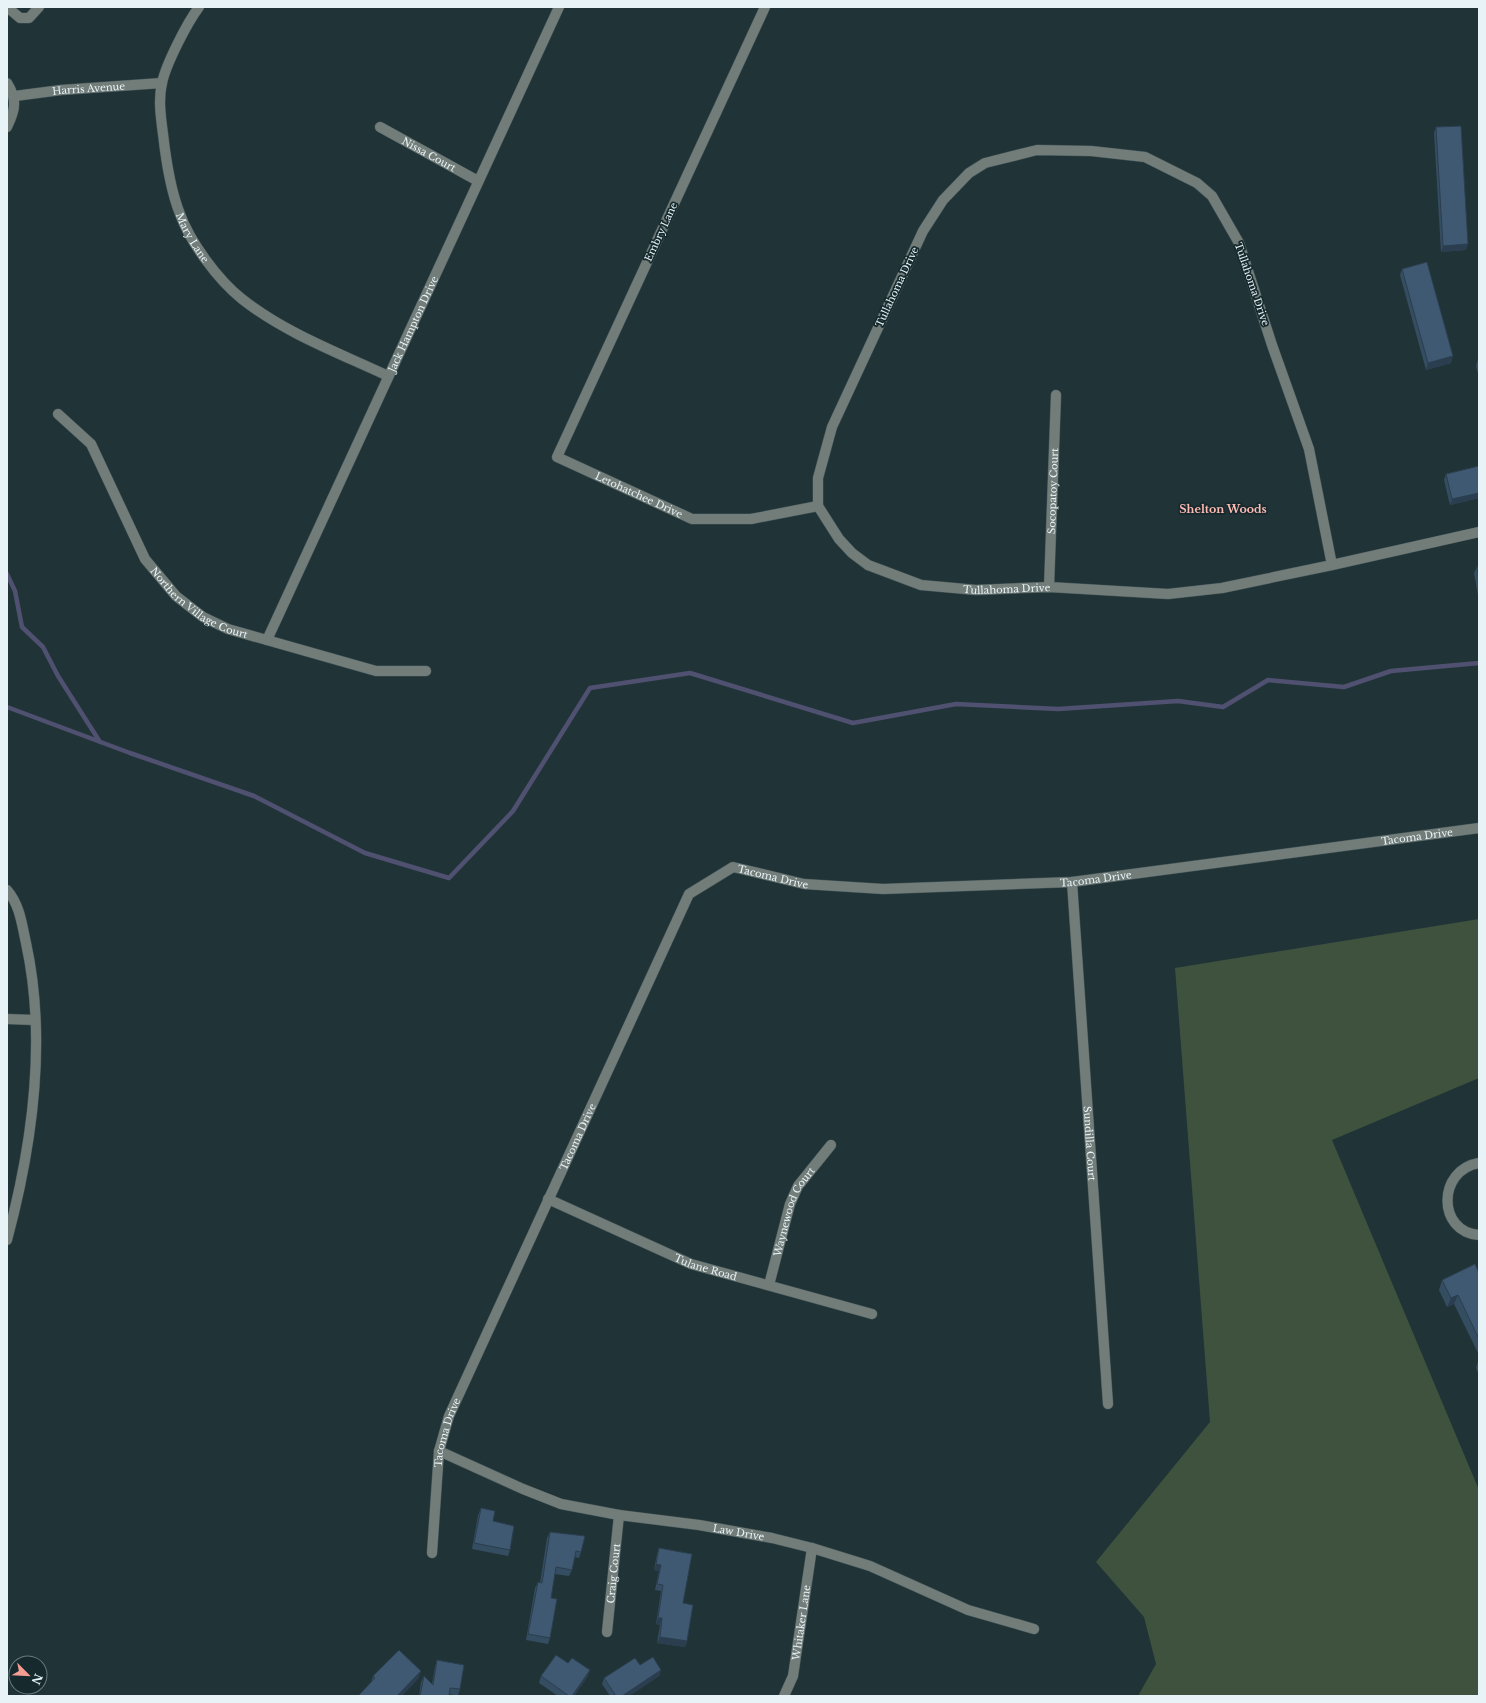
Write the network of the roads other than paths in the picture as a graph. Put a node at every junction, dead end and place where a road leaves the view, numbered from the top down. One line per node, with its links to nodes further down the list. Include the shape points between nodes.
1 (7, 7): 2 (street, via 20,18 29,18)
2 (39, 7)
3 (199, 7): 7 (street, Mary Lane, via 192,16)
4 (559, 7): 11 (street, Jack Hampton Drive)
5 (765, 7): 15 (street, Embry Lane)
6 (7, 83): 8 (street)
7 (162, 83): 8 (street, Harris Avenue); 12 (street, Mary Lane, via 160,110 166,163 180,214 205,260 241,298 286,328)
8 (15, 96): 9 (street, via 12,117)
9 (7, 127)
10 (380, 127): 11 (street, Nissa Court)
11 (478, 181): 12 (street, Jack Hampton Drive)
12 (388, 376): 20 (street, Jack Hampton Drive)
13 (1056, 395): 19 (street, Socopatoy Court)
14 (58, 414): 20 (street, Northern Village Court, via 91,444 145,559 176,596 203,617 228,629)
15 (557, 457): 16 (street, Letohatchee Drive, via 692,519 751,519)
16 (818, 506): 18 (street, Tullahoma Drive, via 818,478 832,427 923,231 942,200 969,173 985,163 1037,150 1091,151 1145,158 1197,183 1212,196 1239,243 1309,449); 19 (street, Tullahoma Drive, via 839,538 868,565 921,585 976,590)
17 (1479, 532): 18 (street, Tullahoma Drive)
18 (1332, 565): 19 (street, Tullahoma Drive, via 1222,588 1168,594)
19 (1049, 588)
20 (267, 640): 21 (street, Northern Village Court, via 376,671)
21 (426, 671)
22 (1479, 828): 23 (street, Tacoma Drive)
23 (1072, 882): 29 (street, Tacoma Drive, via 883,889 804,884 733,867 689,894); 34 (street, Sundilla Court)
24 (7, 890): 26 (street, via 17,906 26,940)
25 (7, 1019): 26 (street)
26 (35, 1020): 31 (street, via 35,1074 25,1164)
27 (832, 1145): 32 (street, Waynewood Court, via 798,1186 790,1204)
28 (1479, 1163): 30 (street, via 1470,1164 1452,1179 1446,1201 1455,1222 1464,1230)
29 (548, 1199): 32 (street, Tulane Road, via 691,1264); 35 (street, Tacoma Drive, via 448,1416)
30 (1479, 1235)
31 (7, 1240)
32 (769, 1285): 33 (street, Tulane Road)
33 (872, 1314)
34 (1108, 1404)
35 (439, 1451): 36 (street, Law Drive, via 561,1504); 38 (street, Tacoma Drive)
36 (619, 1515): 37 (street, Law Drive, via 699,1525); 40 (street, Craig Court)
37 (812, 1548): 39 (street, Law Drive, via 870,1566 968,1610); 41 (street, Whitaker Lane, via 793,1676)
38 (432, 1553)
39 (1034, 1629)
40 (607, 1632)
41 (784, 1696)

